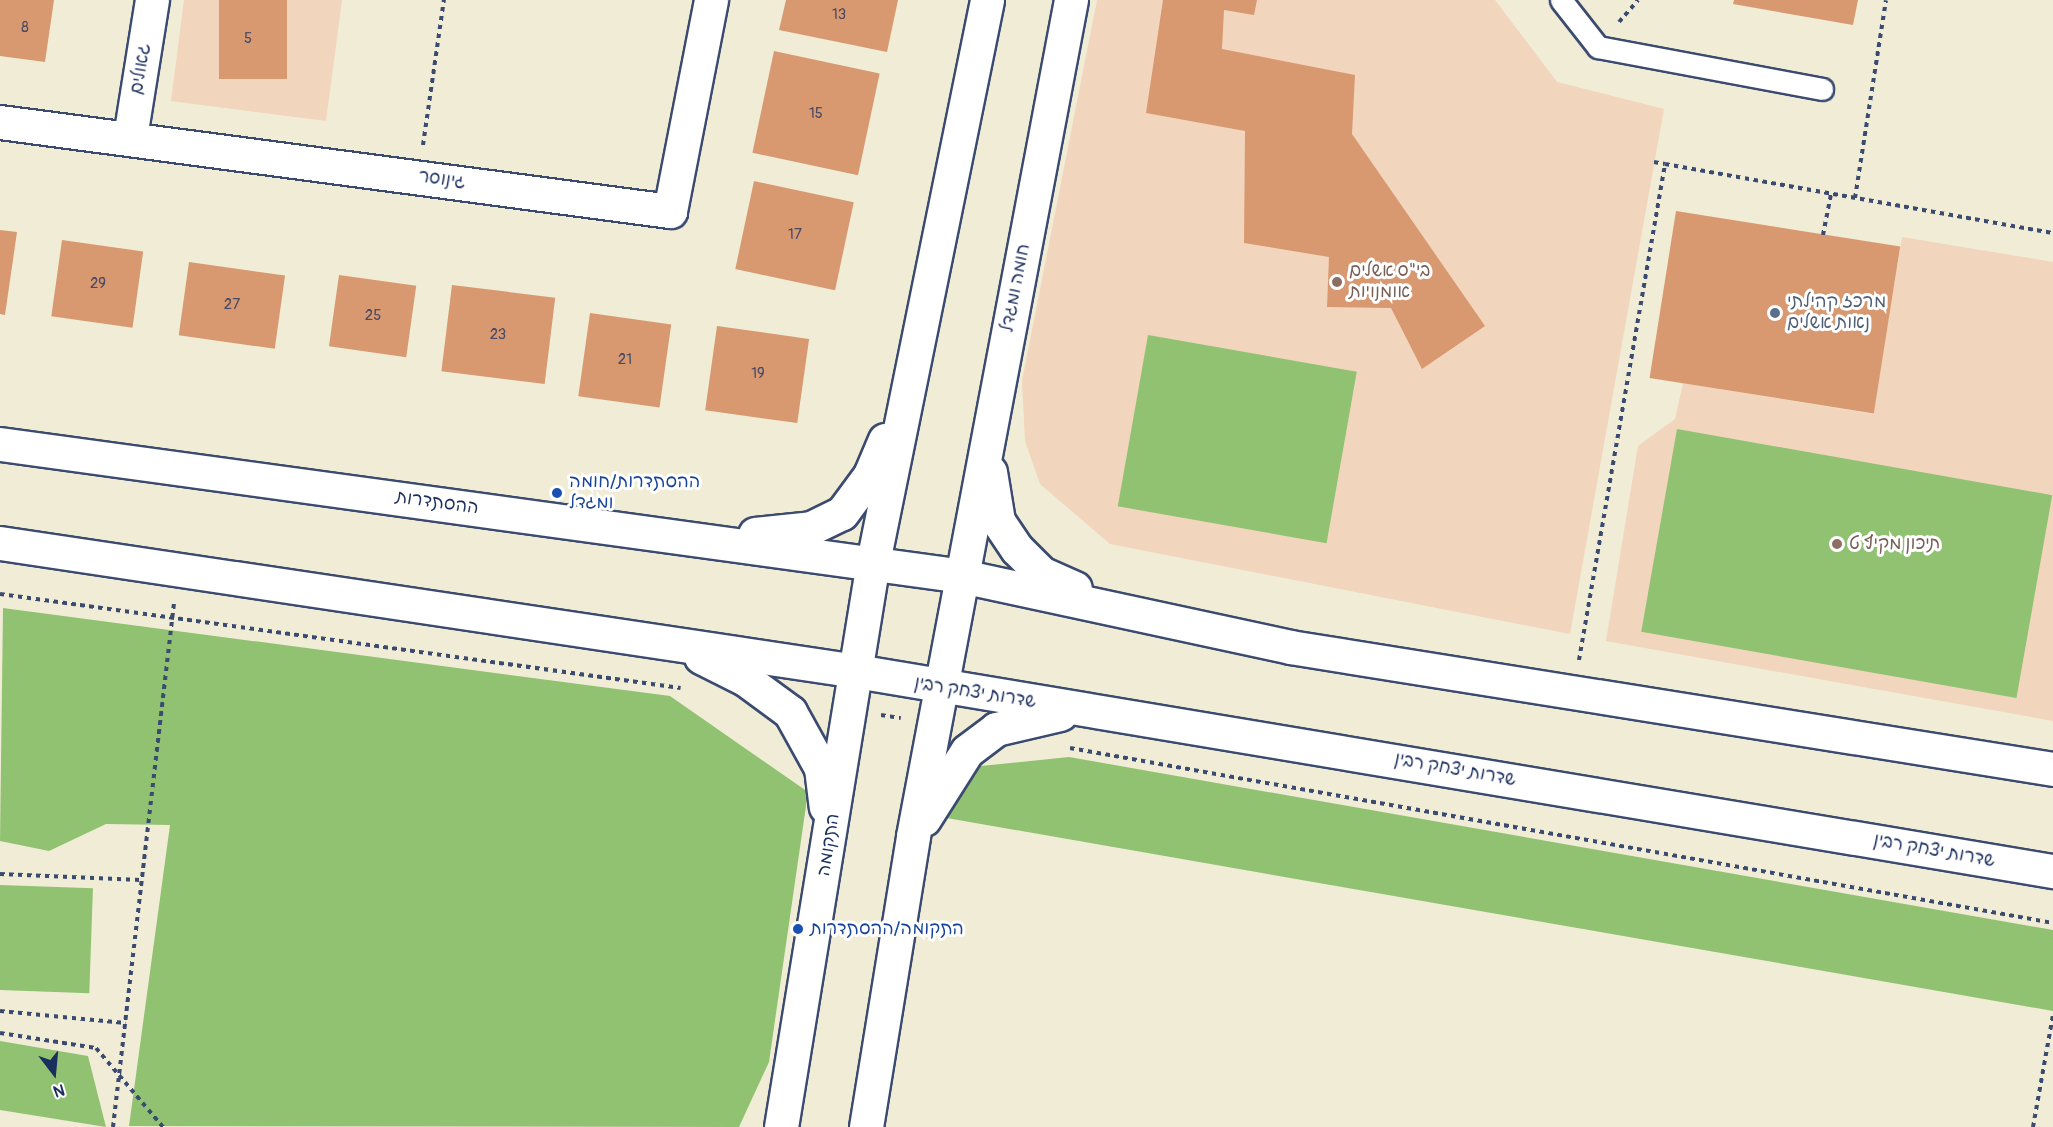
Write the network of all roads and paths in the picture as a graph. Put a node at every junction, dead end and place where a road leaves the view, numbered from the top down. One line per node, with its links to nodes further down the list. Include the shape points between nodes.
1 (152, 0): 10 (main road, גאולים)
2 (444, 0): 13 (path)
3 (711, 0): 13 (main road, גינוסר, via 670,211)
4 (987, 0): 18 (main road)
5 (1071, 0): 19 (main road, חומה ומגדל)
6 (1561, 0): 8 (lane, via 1598,47)
7 (1886, 0): 15 (path)
8 (1822, 88)
9 (0, 122): 10 (main road, גינוסר)
10 (130, 138): 13 (main road, גינוסר)
11 (1654, 162): 12 (path)
12 (1665, 164): 14 (path); 33 (path)
13 (418, 177)
14 (1831, 194): 15 (path); 17 (path)
15 (1855, 198): 16 (path)
16 (2053, 233)
17 (1823, 235)
18 (910, 380): 21 (main road, via 870,475 842,513 811,528); 23 (main road)
19 (990, 429): 24 (main road, חומה ומגדל); 27 (main road, via 990,493 998,521 1017,549 1041,573)
20 (0, 444): 21 (main road, ההסתדרות)
21 (675, 535): 23 (main road, ההסתדרות)
22 (0, 543): 29 (main road)
23 (873, 562): 24 (main road); 30 (main road, התקומה)
24 (962, 576): 27 (main road); 32 (main road)
25 (0, 594): 28 (path)
26 (175, 600): 28 (path)
27 (1123, 610): 33 (main road, via 1290,646)
28 (170, 617): 31 (path); 41 (path)
29 (675, 644): 30 (main road); 38 (main road, via 745,679 797,720 821,768)
30 (856, 671): 32 (main road, שדרות יצחק רבין); 38 (main road, התקומה)
31 (673, 685)
32 (941, 689): 34 (main road, שדרות יצחק רבין); 37 (main road)
33 (1573, 693): 36 (main road)
34 (1084, 710): 37 (main road, via 996,729 967,751); 39 (main road, שדרות יצחק רבין)
35 (1064, 747): 42 (path)
36 (2053, 769)
37 (914, 836): 51 (main road)
38 (830, 843): 50 (main road, התקומה)
39 (2053, 871)
40 (0, 874): 41 (path)
41 (141, 880): 45 (path)
42 (2053, 923)
43 (0, 1011): 45 (path)
44 (2053, 1015): 52 (path)
45 (125, 1023): 47 (path)
46 (0, 1033): 47 (path, via 96,1048)
47 (120, 1071): 48 (path); 49 (path)
48 (113, 1127)
49 (163, 1127)
50 (781, 1127)
51 (866, 1127)
52 (2033, 1127)

